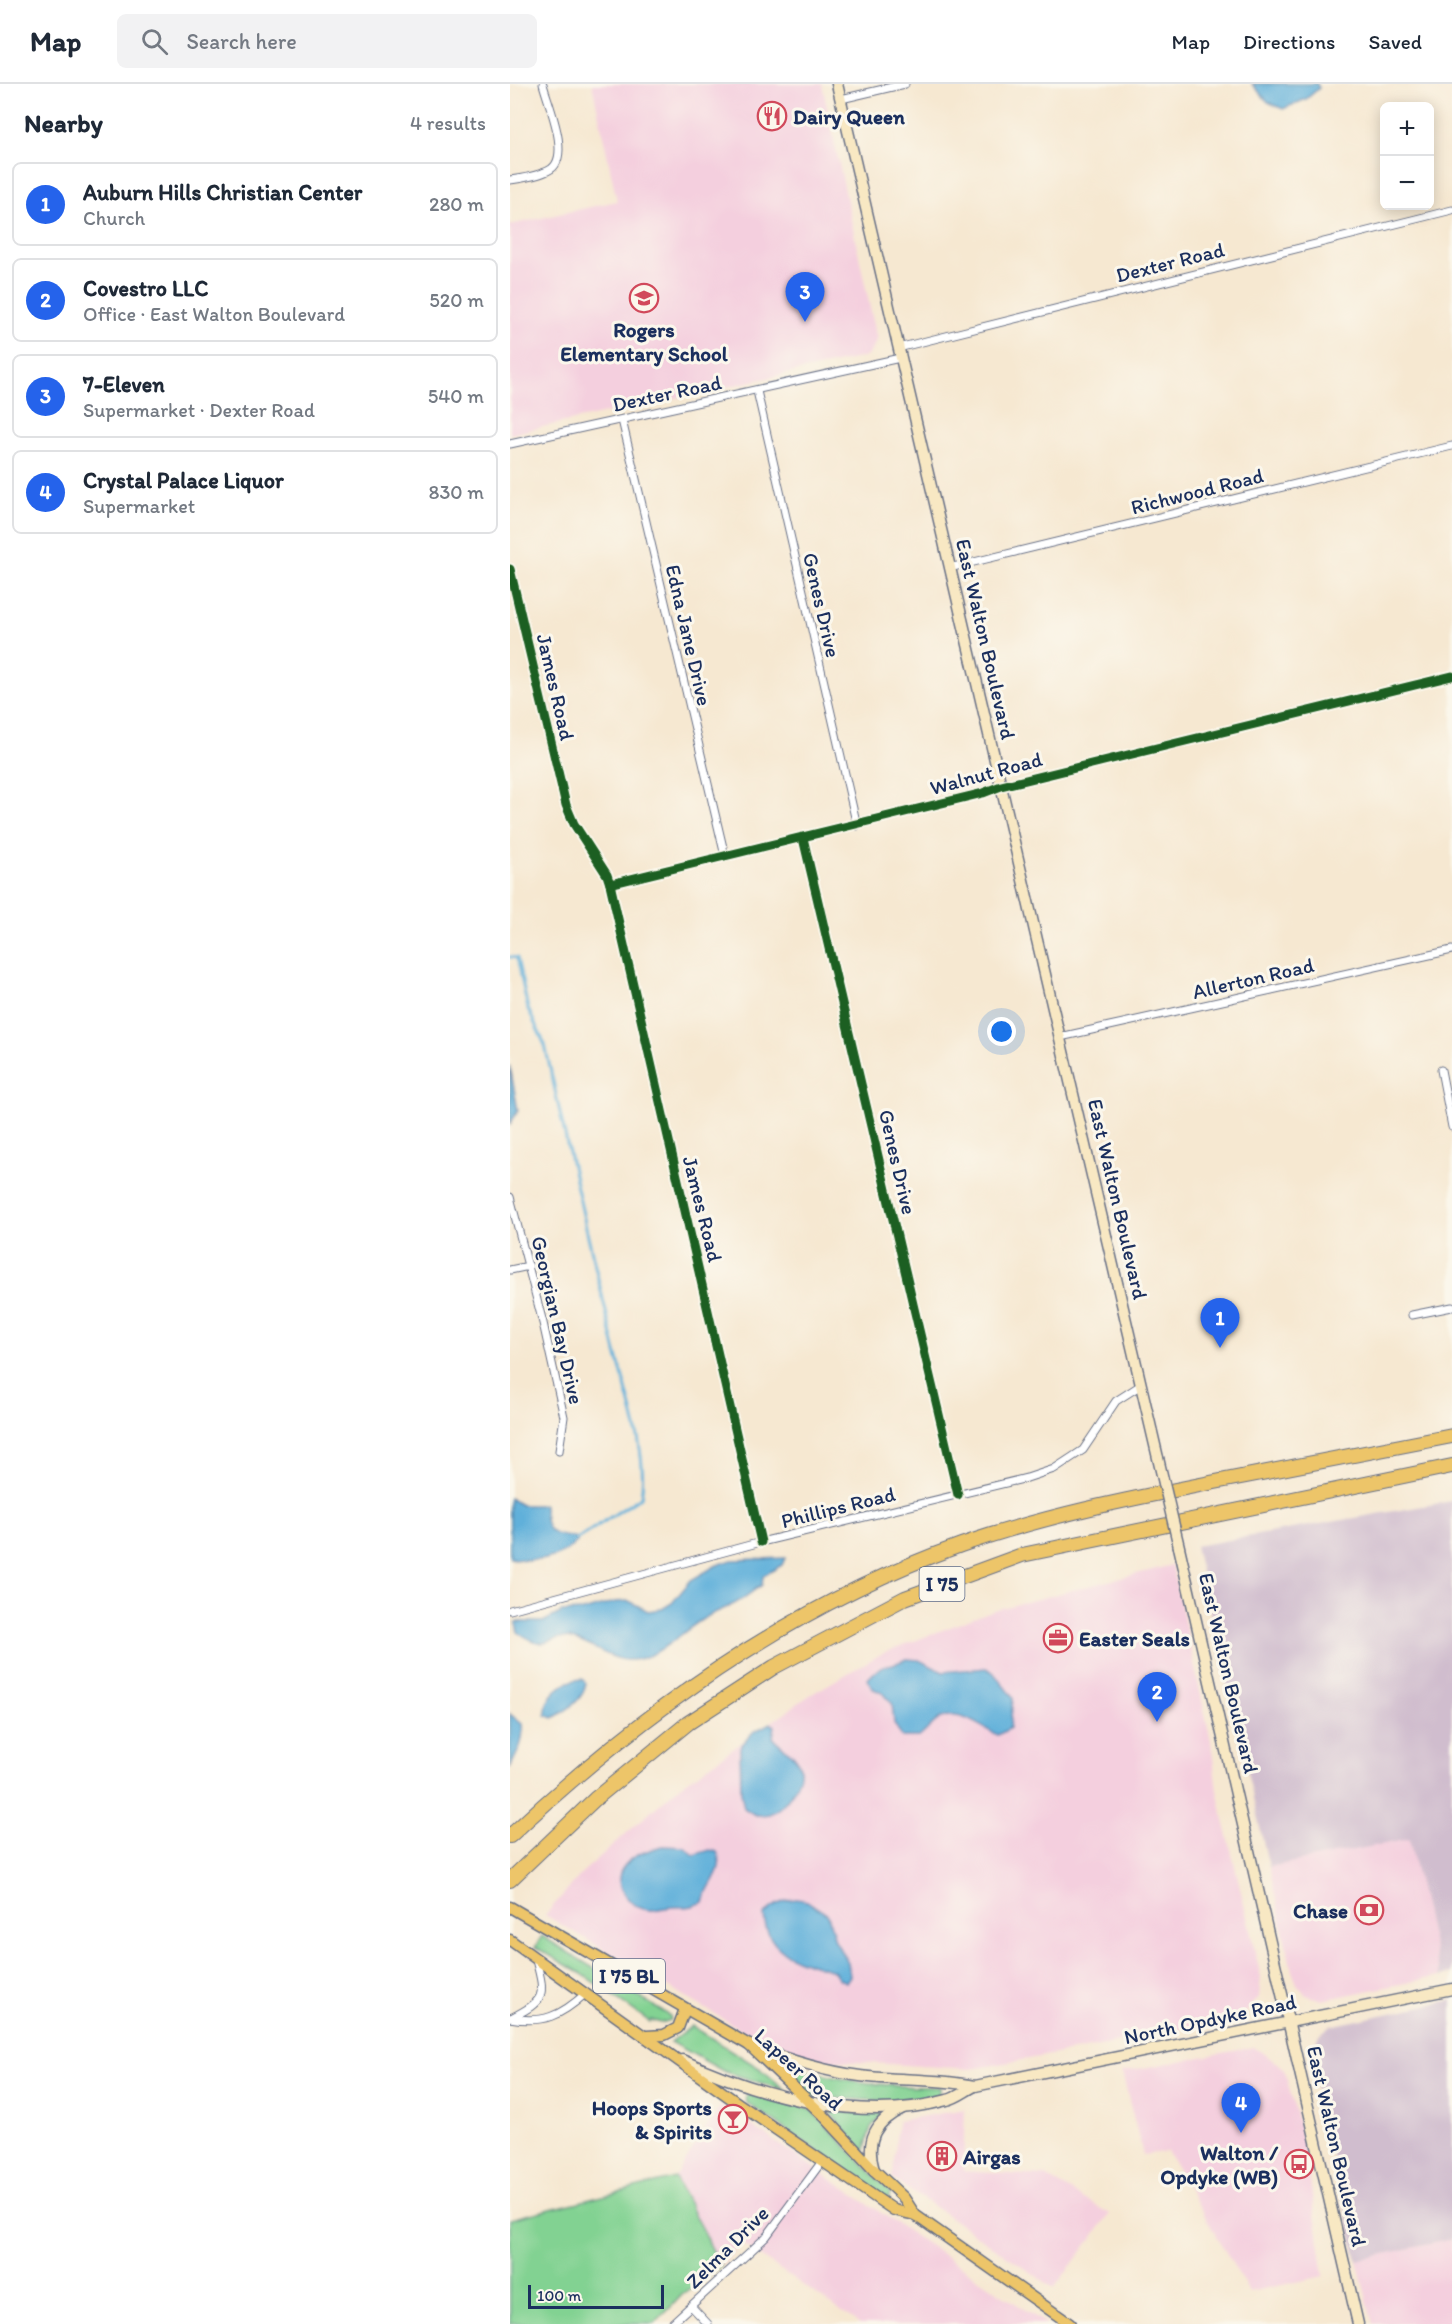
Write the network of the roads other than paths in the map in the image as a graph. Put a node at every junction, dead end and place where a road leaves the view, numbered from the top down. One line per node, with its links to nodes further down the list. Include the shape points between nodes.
1 (543, 84): 5 (street, via 560,142 557,162 551,169)
2 (837, 84): 4 (main road, East Walton Boulevard)
3 (905, 84): 4 (street)
4 (841, 99): 7 (main road, East Walton Boulevard)
5 (510, 180)
6 (1452, 210): 7 (street, Dexter Road)
7 (899, 353): 8 (street, Dexter Road); 13 (main road, East Walton Boulevard)
8 (757, 391): 9 (street, Dexter Road); 16 (street, Genes Drive)
9 (622, 420): 10 (street, Dexter Road); 18 (street, Edna Jane Drive)
10 (510, 444)
11 (1452, 446): 13 (street, Richwood Road)
12 (510, 568): 19 (street, James Road, via 569,813)
13 (949, 568): 15 (main road, East Walton Boulevard)
14 (1452, 676): 15 (street, Walnut Road)
15 (1001, 786): 16 (street, Walnut Road); 21 (main road, East Walton Boulevard)
16 (857, 826): 17 (street, Walnut Road)
17 (803, 838): 18 (street, Walnut Road); 33 (street, Genes Drive)
18 (725, 856): 19 (street, Walnut Road)
19 (610, 884): 34 (street, James Road)
20 (1452, 950): 21 (street, Allerton Road)
21 (1060, 1037): 29 (main road, East Walton Boulevard)
22 (1441, 1070): 23 (street)
23 (1452, 1127)
24 (510, 1197): 25 (street, Georgian Bay Drive)
25 (529, 1266): 26 (street); 31 (street, Georgian Bay Drive, via 564,1417)
26 (510, 1270)
27 (1452, 1307): 28 (street)
28 (1412, 1315)
29 (1141, 1385): 33 (street, Phillips Road, via 1116,1401 1083,1450 1054,1469); 45 (main road, East Walton Boulevard, bridge)
30 (1452, 1436): 36 (highway, I 75, via 1107,1503 959,1546 816,1611 757,1644 656,1712)
31 (559, 1451)
32 (1452, 1466): 37 (highway, I 75, via 1022,1556 905,1598 774,1667 688,1723 595,1799)
33 (958, 1495): 34 (street, Phillips Road)
34 (761, 1542): 35 (street, Phillips Road)
35 (510, 1610)
36 (510, 1836)
37 (511, 1879)
38 (510, 1907): 43 (main road, Lapeer Road / I 75 BL)
39 (510, 1940): 40 (main road, Lapeer Road / I 75 BL)
40 (536, 1957): 42 (main road, Lapeer Road / I 75 BL); 44 (street, via 542,1980 541,1996 534,2006)
41 (1452, 1989): 45 (main road, North Opdyke Road)
42 (586, 1994): 44 (street, via 549,2017 526,2021); 46 (main road, Lapeer Road / I 75 BL)
43 (685, 2009): 46 (main road, via 678,2028 664,2035); 47 (main road, Lapeer Road / I 75 BL)
44 (511, 2018)
45 (1289, 2022): 49 (main road, North Opdyke Road); 59 (main road, East Walton Boulevard)
46 (646, 2036): 48 (main road, Lapeer Road / I 75 BL)
47 (748, 2045): 49 (main road, North Opdyke Road, via 851,2075 946,2080); 50 (main road, Lapeer Road / I 75 BL)
48 (677, 2057): 50 (main road, North Opdyke Road, via 736,2083); 52 (main road, Lapeer Road / I 75 BL)
49 (975, 2086): 51 (main road, North Opdyke Road, via 948,2100)
50 (809, 2101): 51 (main road, North Opdyke Road, via 843,2106); 53 (main road, Lapeer Road / I 75 BL)
51 (907, 2106): 53 (main road, via 884,2118 873,2132 869,2150)
52 (823, 2160): 54 (main road, Lapeer Road / I 75 BL, via 894,2210); 55 (street, Zelma Drive, via 770,2233)
53 (874, 2170): 54 (main road, Lapeer Road / I 75 BL, via 904,2198)
54 (915, 2215): 58 (main road, Lapeer Road / I 75 BL)
55 (691, 2306): 56 (street, Zelma Drive); 57 (street)
56 (671, 2324)
57 (708, 2324)
58 (1070, 2324)
59 (1358, 2324)

